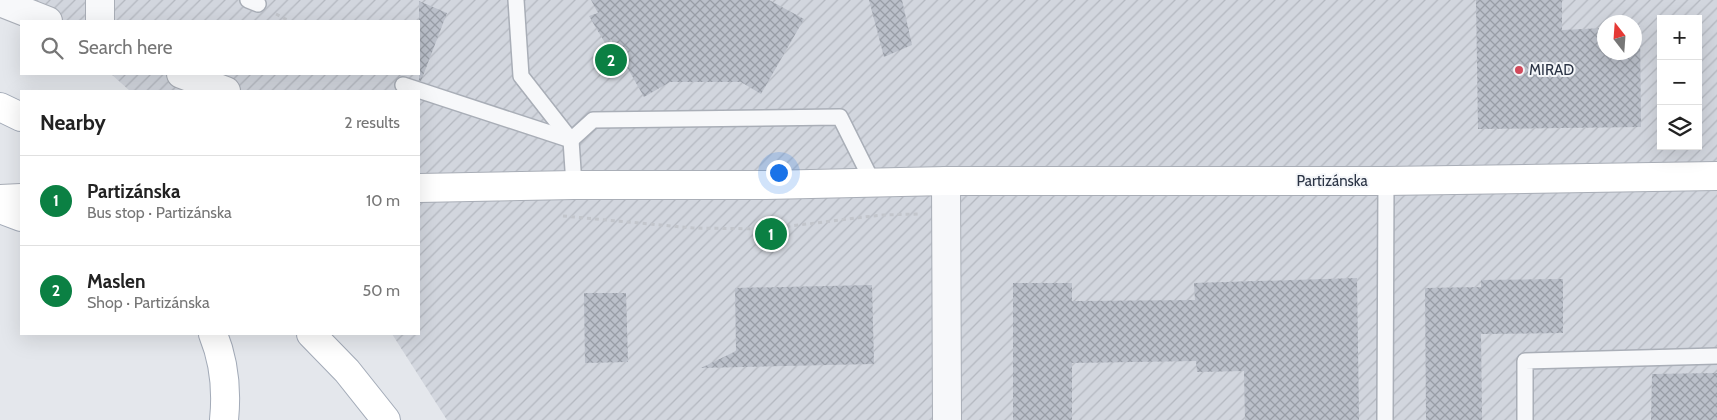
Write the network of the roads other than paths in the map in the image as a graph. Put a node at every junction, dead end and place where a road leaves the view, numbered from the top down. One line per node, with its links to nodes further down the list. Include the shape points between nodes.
1 (100, 0): 5 (street)
2 (516, 0): 13 (lane, via 521,76)
3 (0, 2): 4 (street)
4 (45, 20)
5 (100, 20)
6 (184, 75): 8 (street)
7 (403, 86): 9 (lane)
8 (223, 90)
9 (415, 90)
10 (420, 91): 13 (lane)
11 (0, 107): 12 (street)
12 (20, 117)
13 (571, 140): 17 (lane, via 593,120 840,117); 18 (lane)
14 (1717, 176): 16 (street, Partizánska)
15 (946, 181): 16 (street, Partizánska); 17 (street, Partizánska); 29 (street)
16 (1386, 181): 30 (lane)
17 (873, 183): 18 (street, Partizánska)
18 (574, 185): 19 (street, Partizánska)
19 (420, 188)
20 (20, 198): 21 (street)
21 (0, 199)
22 (0, 209): 23 (street)
23 (20, 217)
24 (213, 335): 27 (street, via 225,392)
25 (312, 335): 28 (street, via 347,371)
26 (1717, 356): 31 (lane, via 1525,361)
27 (224, 420)
28 (386, 420)
29 (947, 420)
30 (1386, 420)
31 (1525, 420)

